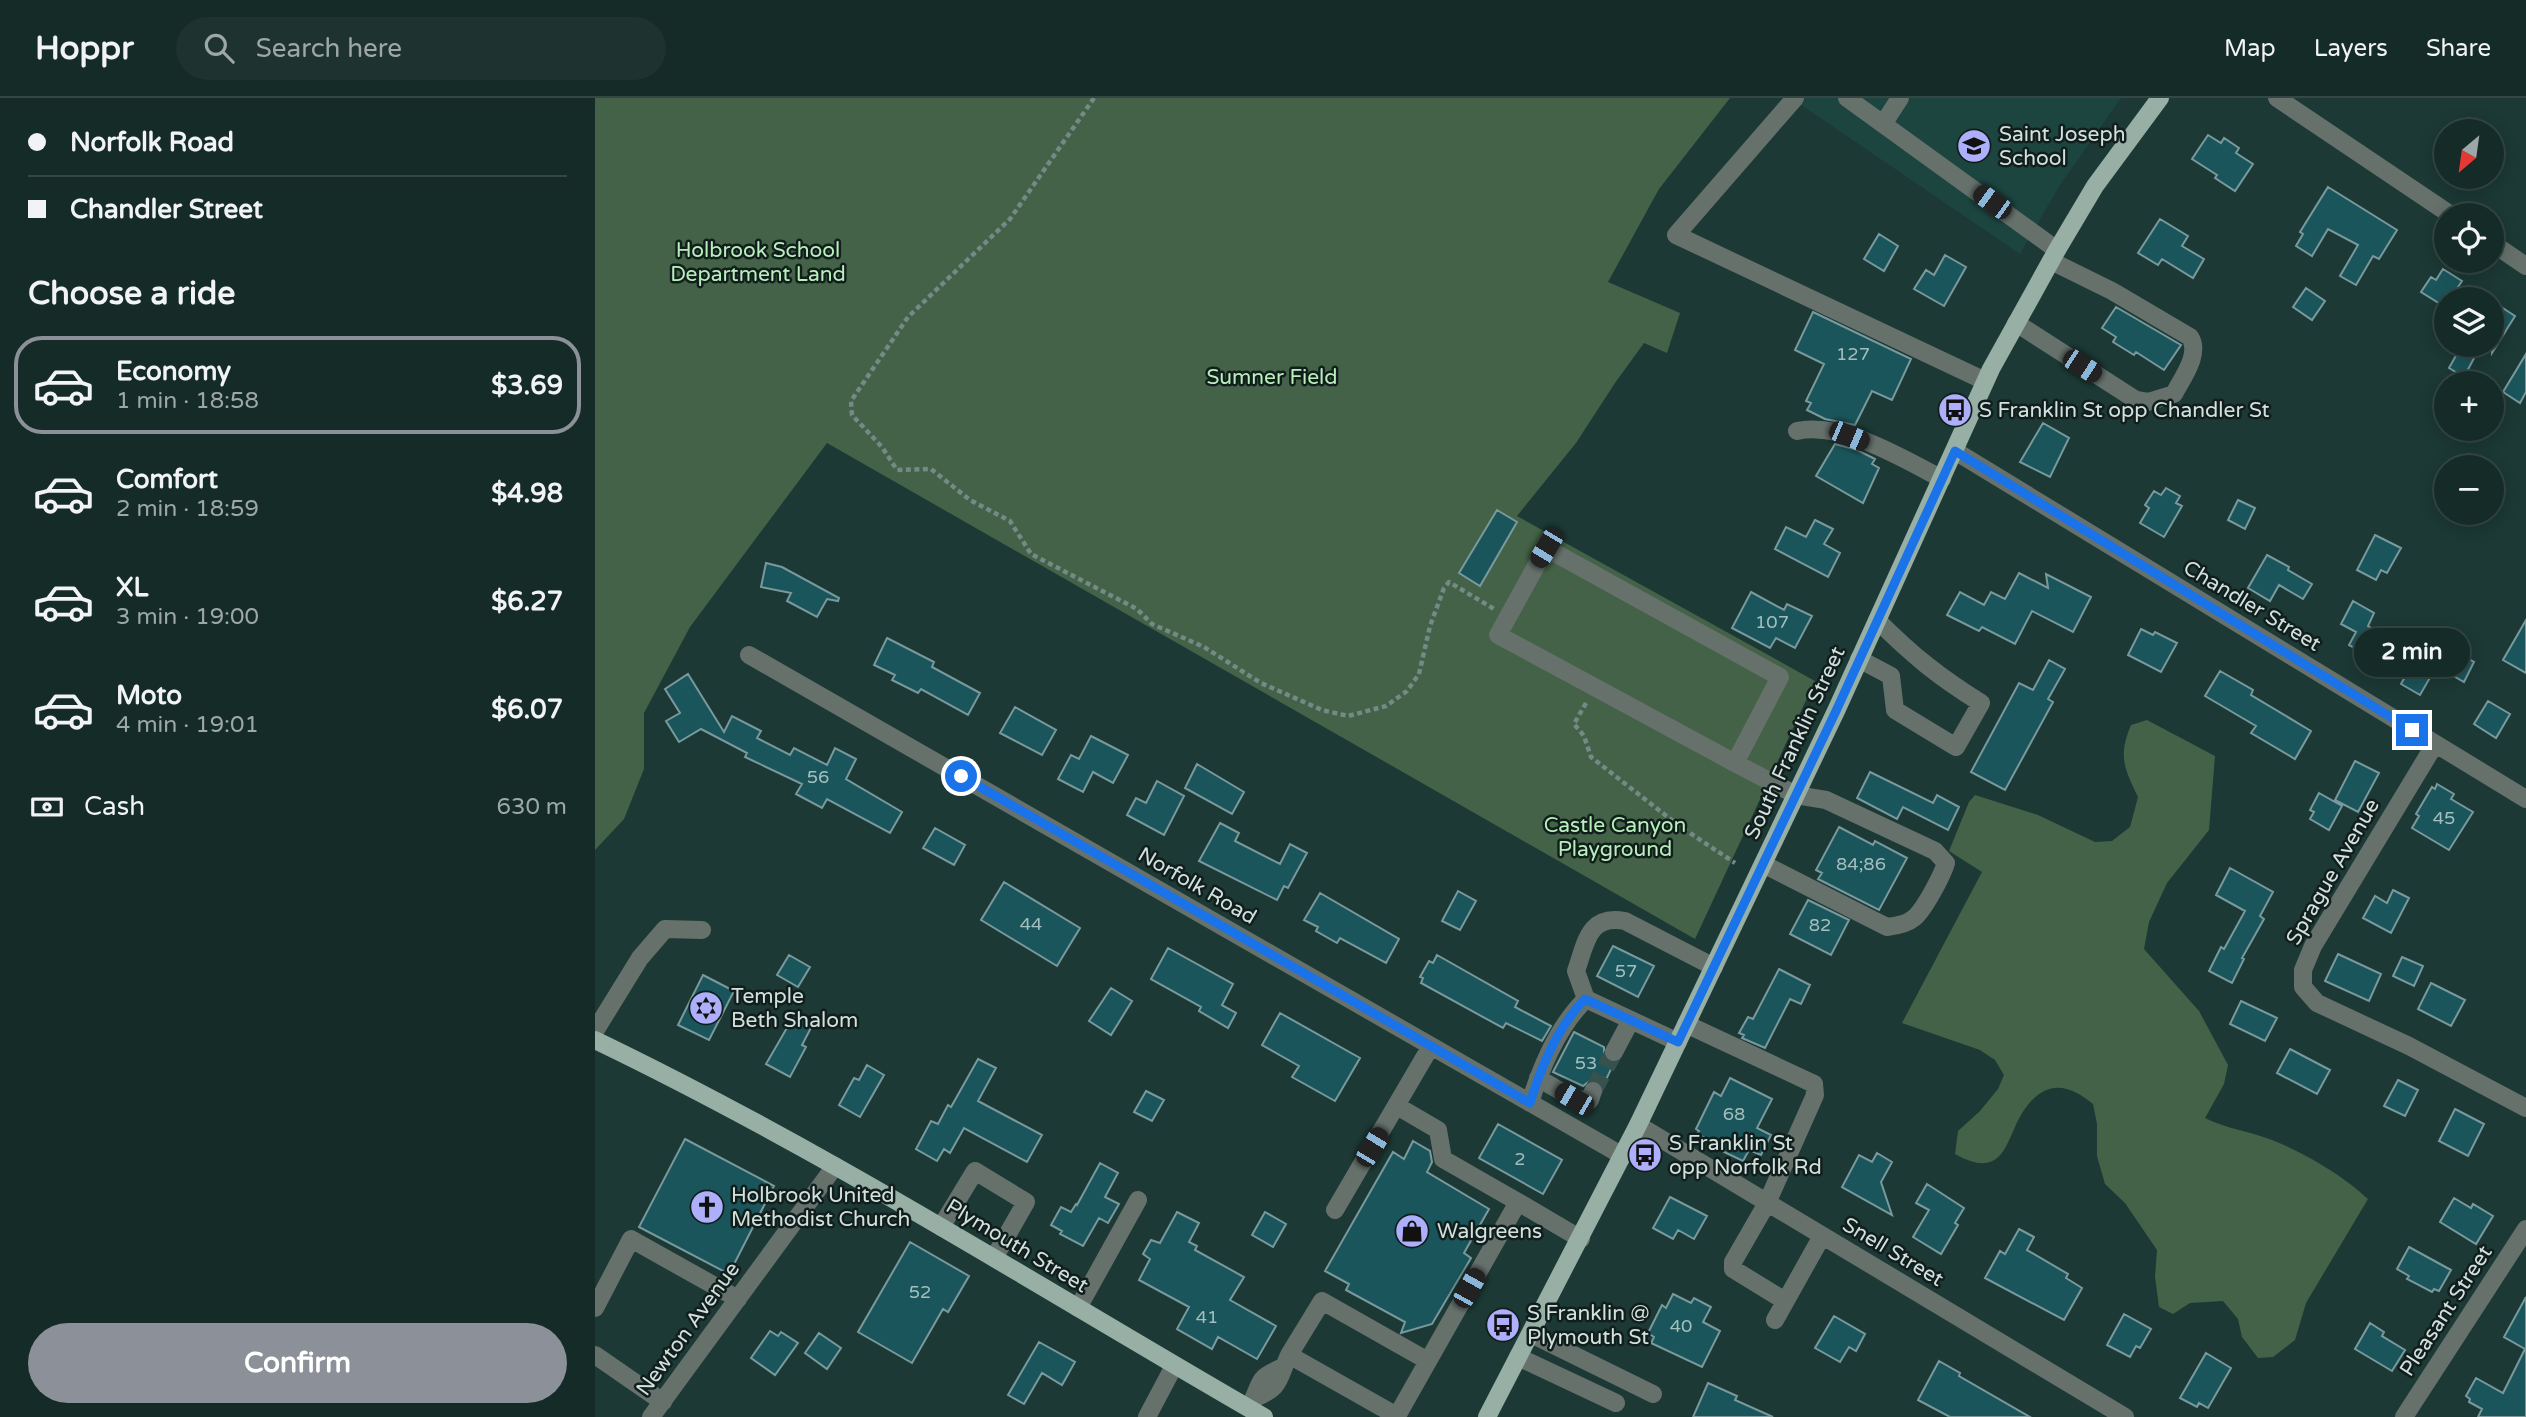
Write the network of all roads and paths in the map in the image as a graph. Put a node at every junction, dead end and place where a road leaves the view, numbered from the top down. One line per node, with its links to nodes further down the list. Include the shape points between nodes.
1 (1094, 98): 17 (path, via 1010,219 908,317 851,401 852,415 897,470 931,469 970,500 1010,522 1031,554 1129,605 1152,624 1204,647 1261,683 1322,710 1348,716 1386,706 1407,691 1419,674 1430,626 1449,582)
2 (1795, 98): 13 (street, via 1676,235)
3 (1847, 98): 7 (street)
4 (1901, 98): 7 (street)
5 (2160, 98): 10 (main road, South Franklin Street, via 2095,186)
6 (2277, 98): 8 (street)
7 (1883, 124): 10 (street)
8 (2434, 204)
9 (2504, 251): 11 (street)
10 (2054, 255): 12 (main road, South Franklin Street); 12 (street, via 2190,337 2194,354 2174,394 2148,402 2136,400)
11 (2526, 266)
12 (2016, 323): 13 (main road, South Franklin Street)
13 (1986, 381): 15 (main road, South Franklin Street)
14 (1797, 431): 16 (street, via 1810,428 1849,436)
15 (1955, 451): 16 (main road, South Franklin Street); 24 (street, Chandler Street)
16 (1942, 479): 18 (main road, South Franklin Street)
17 (1508, 617): 25 (street, via 1498,635); 25 (street, via 1546,548 1780,677)
18 (1877, 620): 20 (street); 21 (main road, South Franklin Street)
19 (749, 655): 38 (street, Norfolk Road)
20 (1913, 657): 22 (street); 22 (street, via 1981,703 1956,747 1895,710)
21 (1859, 659): 22 (street); 26 (main road, South Franklin Street)
22 (1891, 676)
23 (1574, 724): 28 (path, via 1591,757)
24 (2435, 744): 27 (street, Chandler Street); 44 (street, Sprague Avenue, via 2313,946 2303,970 2303,987 2317,1003)
25 (1735, 763): 26 (street)
26 (1796, 795): 29 (main road, South Franklin Street); 29 (street, via 1826,800 1935,851 1946,863 1943,872 1916,917 1887,927)
27 (2526, 799)
28 (1735, 863)
29 (1763, 864): 31 (main road, South Franklin Street)
30 (702, 930): 35 (street, via 665,929 640,958)
31 (1714, 967): 32 (street, via 1625,921 1602,921 1595,925 1576,971); 34 (main road, South Franklin Street)
32 (1585, 999): 33 (street); 40 (street)
33 (1631, 1020): 37 (street); 39 (street)
34 (1686, 1024): 37 (main road, South Franklin Street); 50 (street, via 1814,1084 1815,1095)
35 (595, 1031)
36 (595, 1040): 47 (main road, Plymouth Street)
37 (1678, 1042): 45 (main road, South Franklin Street)
38 (1431, 1046): 42 (street, Norfolk Road); 43 (street)
39 (1614, 1052)
40 (1538, 1078): 41 (street, via 1581,1101 1590,1100); 42 (street)
41 (1593, 1091)
42 (1530, 1103): 46 (street, Norfolk Road)
43 (1397, 1106): 49 (street, via 1438,1130 1443,1160); 51 (street)
44 (2526, 1108)
45 (1638, 1125): 46 (main road, South Franklin Street); 50 (street, Snell Street)
46 (1623, 1156): 55 (main road, South Franklin Street)
47 (835, 1166): 52 (main road, Plymouth Street); 57 (street, Newton Avenue)
48 (1138, 1200): 60 (street)
49 (1517, 1202): 55 (street); 66 (street)
50 (1767, 1203): 54 (street, Snell Street); 58 (street, via 1733,1269)
51 (1335, 1210)
52 (941, 1227): 56 (main road, Plymouth Street); 56 (street, via 975,1171 1026,1202)
53 (2526, 1229): 76 (street, Pleasant Street)
54 (1822, 1236): 58 (street); 75 (street, Snell Street)
55 (1581, 1239): 62 (main road, South Franklin Street)
56 (994, 1258): 60 (main road, Plymouth Street)
57 (738, 1299): 59 (street, via 631,1239); 69 (street, Newton Avenue)
58 (1785, 1301): 61 (street)
59 (595, 1308)
60 (1078, 1308): 67 (main road, Plymouth Street)
61 (1775, 1320)
62 (1531, 1334): 64 (main road, South Franklin Street); 68 (street)
63 (595, 1355): 69 (street)
64 (1518, 1357): 70 (street); 74 (main road, South Franklin Street)
65 (1286, 1361): 66 (street, via 1397,1416); 66 (street, via 1322,1301); 71 (street, via 1259,1381)
66 (1428, 1361)
67 (1174, 1366): 71 (main road, Plymouth Street); 73 (street)
68 (1653, 1394)
69 (663, 1402): 72 (street, Newton Avenue)
70 (1616, 1403)
71 (1255, 1408)
72 (651, 1417)
73 (1147, 1417)
74 (1487, 1417)
75 (2125, 1417)
76 (2404, 1417)

